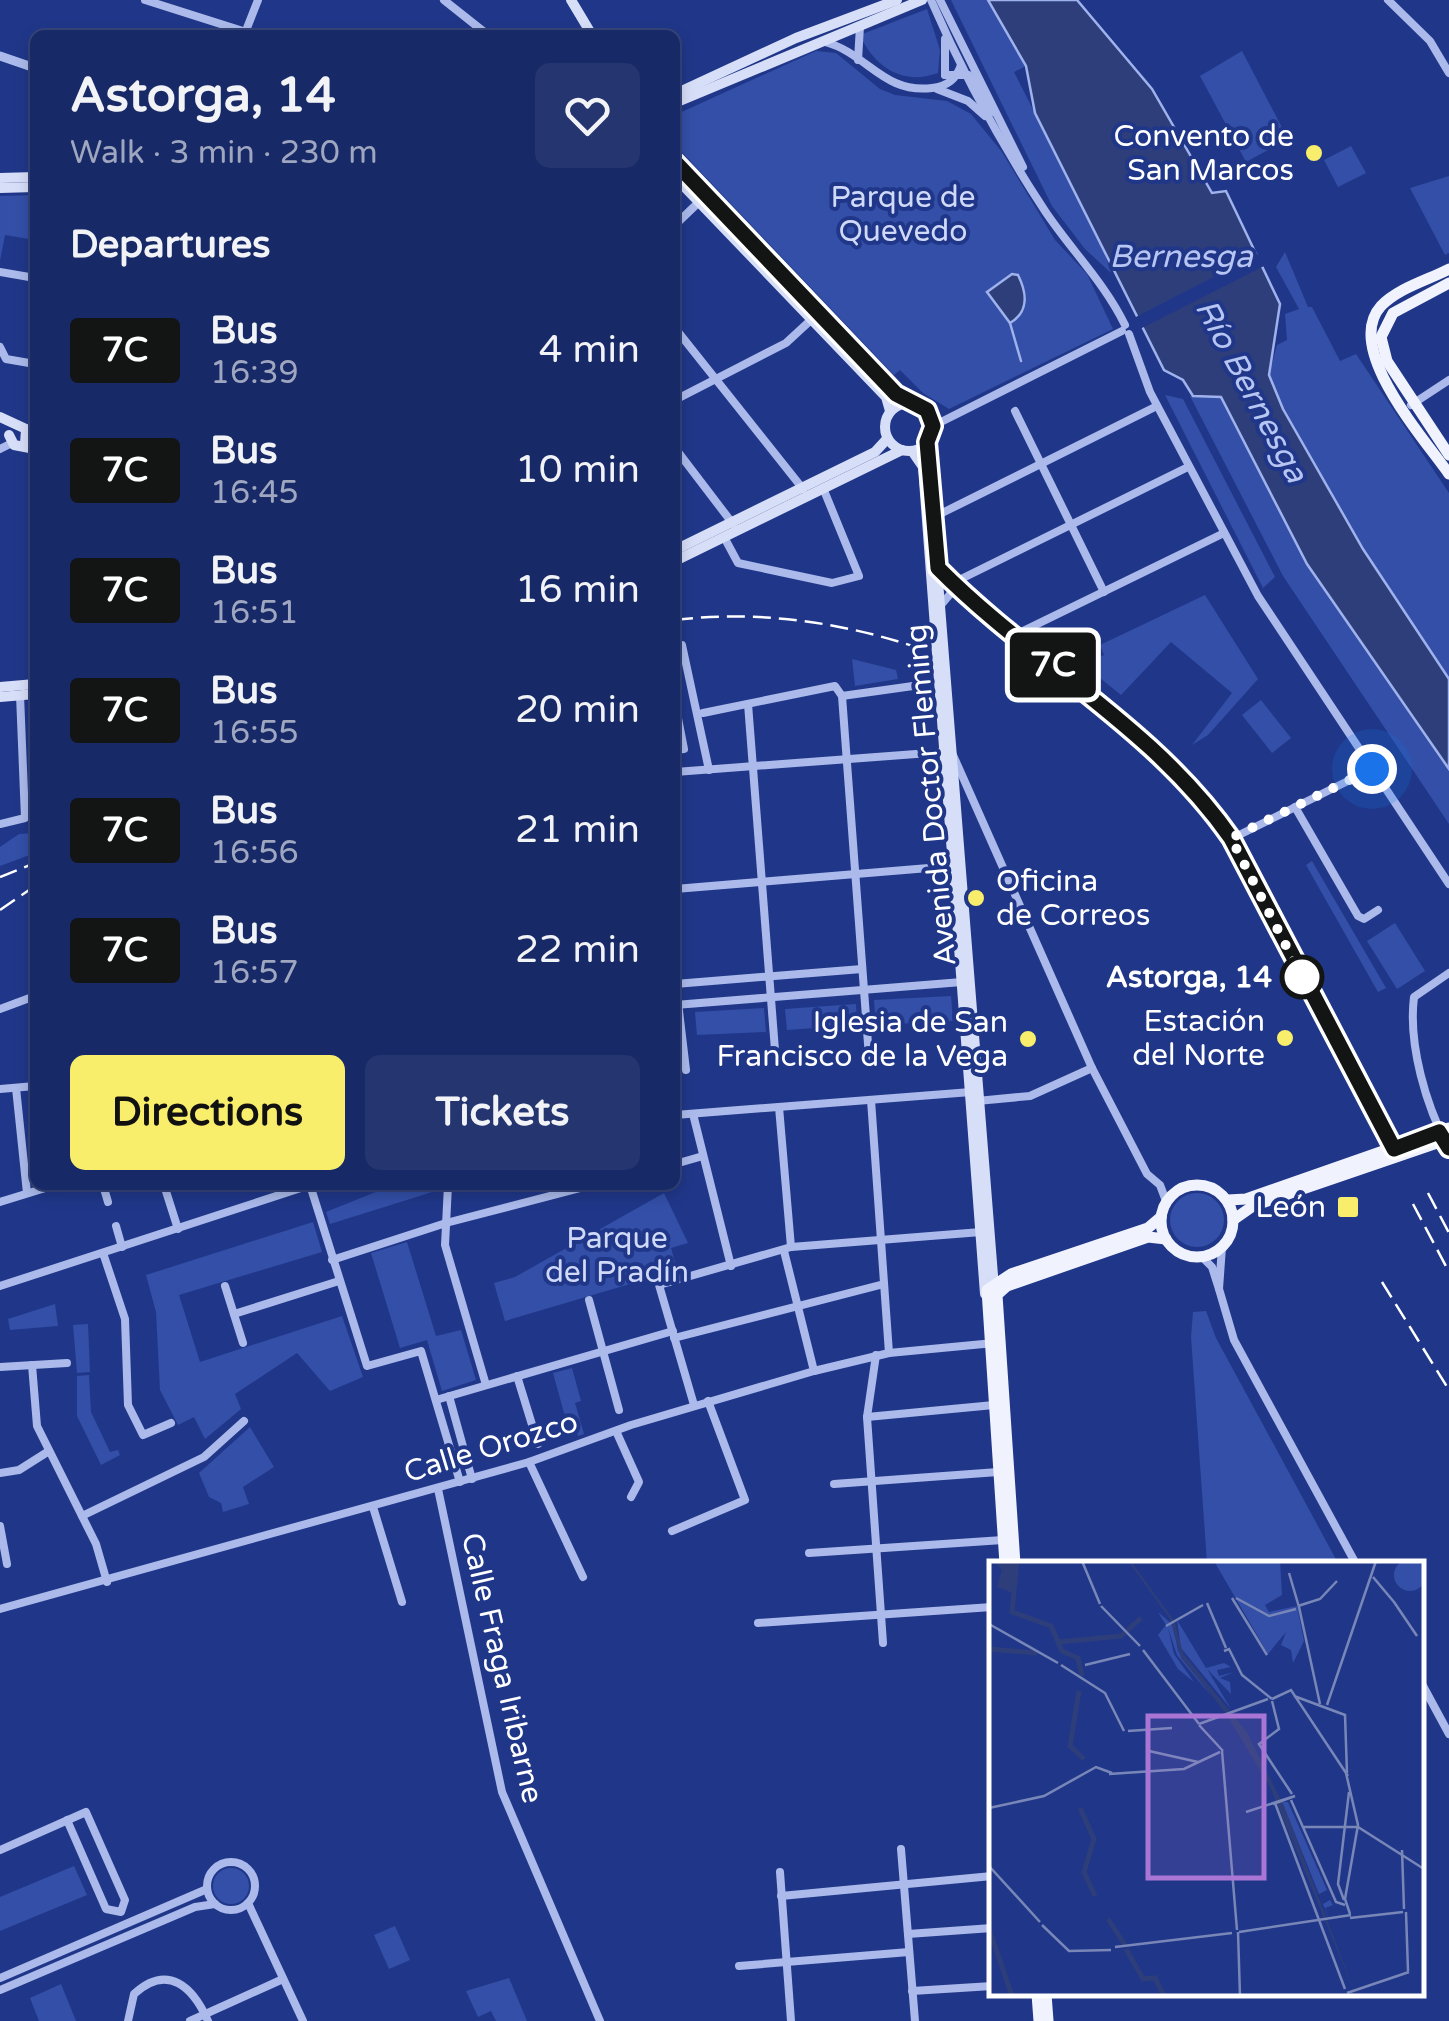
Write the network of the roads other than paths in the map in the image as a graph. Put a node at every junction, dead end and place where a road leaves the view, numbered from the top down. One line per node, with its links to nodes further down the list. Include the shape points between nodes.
1 (145, 0): 13 (street)
2 (258, 0): 14 (street)
3 (444, 0): 15 (street)
4 (571, 0): 16 (main road)
5 (922, 0): 9 (main road)
6 (931, 0): 10 (street)
7 (940, 0): 11 (street)
8 (1388, 0): 22 (street, via 1430,41)
9 (901, 4): 12 (main road); 25 (main road, via 796,38)
10 (940, 22): 21 (street); 23 (street)
11 (952, 24): 21 (street); 27 (street)
12 (860, 26): 17 (main road); 19 (street)
13 (236, 30)
14 (246, 30)
15 (482, 30)
16 (589, 30)
17 (821, 41): 19 (street); 26 (main road)
18 (0, 56): 20 (street)
19 (858, 60): 24 (street, via 895,86)
20 (30, 66)
21 (961, 70): 23 (street); 24 (street); 27 (street, via 973,78)
22 (1449, 73)
23 (945, 75): 24 (street)
24 (935, 87): 27 (street)
25 (680, 92)
26 (680, 101)
27 (993, 117): 41 (street, via 1032,190 1105,289)
28 (680, 167): 49 (main road)
29 (30, 177): 30 (main road)
30 (0, 178)
31 (680, 182): 34 (main road)
32 (30, 187): 33 (main road)
33 (0, 188)
34 (699, 202): 35 (street); 40 (main road)
35 (680, 220)
36 (1449, 268): 45 (main road, via 1393,296 1376,313 1368,336)
37 (0, 272): 38 (street)
38 (30, 277)
39 (1449, 284): 45 (main road, via 1389,316 1380,337)
40 (812, 319): 46 (street, via 786,343); 52 (main road, via 886,396)
41 (1125, 330): 50 (street); 55 (street)
42 (680, 334): 46 (street)
43 (0, 347): 44 (street, via 6,359)
44 (30, 363)
45 (1382, 364): 51 (main road)
46 (716, 380): 48 (street); 68 (street)
47 (1449, 380): 51 (street)
48 (680, 398)
49 (908, 402): 52 (main road); 55 (main road, via 927,410)
50 (1157, 406): 64 (street); 65 (street)
51 (1410, 406): 63 (main road); 66 (main road)
52 (890, 411): 57 (main road)
53 (1015, 411): 64 (street)
54 (0, 418): 56 (main road)
55 (933, 426): 59 (main road)
56 (9, 434): 58 (main road, via 24,428); 60 (street)
57 (888, 438): 61 (main road); 68 (main road, via 880,449)
58 (30, 439)
59 (927, 442): 61 (main road); 69 (main road, Avenida Doctor Fleming)
60 (0, 449)
61 (907, 450): 67 (main road); 92 (main road, Avenida Doctor Fleming, via 923,467)
62 (680, 455): 71 (street)
63 (1449, 455)
64 (1040, 464): 69 (street); 70 (street)
65 (1188, 467): 70 (street); 72 (street)
66 (1449, 474)
67 (824, 488): 71 (main road); 73 (street, via 859,576 832,582 738,563)
68 (803, 489): 71 (main road)
69 (934, 522): 76 (main road, Avenida Doctor Fleming)
70 (1073, 526): 77 (street); 78 (street)
71 (735, 528): 73 (main road); 74 (main road)
72 (1222, 534): 78 (street); 95 (street)
73 (724, 538): 75 (main road)
74 (680, 548)
75 (680, 559)
76 (938, 568): 77 (street); 80 (main road, Avenida Doctor Fleming)
77 (950, 580): 79 (street)
78 (1104, 592): 81 (street)
79 (978, 602): 80 (street, via 956,592); 81 (street)
80 (941, 605): 92 (main road, Avenida Doctor Fleming)
81 (1017, 634): 100 (street, via 1180,774)
82 (680, 654): 96 (street)
83 (30, 686): 86 (main road)
84 (914, 686): 89 (street)
85 (0, 687): 86 (main road)
86 (18, 691): 87 (main road); 88 (main road); 99 (street, via 26,818)
87 (30, 693)
88 (0, 696)
89 (842, 696): 90 (street, via 835,686); 93 (street)
90 (748, 704): 91 (street); 94 (street)
91 (703, 713)
92 (948, 753): 93 (street); 101 (main road, Avenida Doctor Fleming); 110 (main road, Avenida Doctor Fleming); 120 (street)
93 (846, 760): 94 (street); 102 (street)
94 (751, 767): 96 (street); 103 (street)
95 (1372, 769): 98 (street); 104 (street)
96 (709, 770): 97 (street)
97 (680, 772)
98 (1295, 807): 100 (street); 106 (street, via 1358,916 1364,920)
99 (0, 824)
100 (1231, 838): 131 (street)
101 (953, 866): 102 (street); 110 (main road, Avenida Doctor Fleming)
102 (854, 874): 103 (street); 107 (street)
103 (761, 882): 105 (street); 109 (street)
104 (1449, 884)
105 (680, 889)
106 (1378, 910)
107 (862, 969): 109 (street); 112 (street)
108 (1449, 973): 130 (street, via 1414,997 1411,1022)
109 (768, 976): 111 (street); 113 (street)
110 (967, 981): 112 (street); 125 (main road, Avenida Doctor Fleming)
111 (680, 982)
112 (864, 990): 113 (street); 118 (street)
113 (770, 996): 115 (street); 119 (street)
114 (30, 998): 116 (street)
115 (680, 1005)
116 (0, 1009)
117 (680, 1031): 121 (street)
118 (869, 1057)
119 (776, 1063)
120 (1092, 1068): 125 (street, via 1030,1096); 143 (street)
121 (686, 1070)
122 (30, 1087): 123 (street)
123 (16, 1088): 124 (street); 141 (street)
124 (0, 1090)
125 (975, 1098): 126 (street); 151 (main road, Avenida Doctor Fleming); 161 (main road, Avenida Doctor Fleming)
126 (871, 1100): 127 (street); 153 (street)
127 (779, 1107): 128 (street); 156 (street)
128 (693, 1114): 129 (street); 132 (street)
129 (680, 1115)
130 (1446, 1137): 131 (main road)
131 (1396, 1153): 142 (main road); 147 (main road, via 1253,1206)
132 (703, 1156): 133 (street); 160 (street)
133 (680, 1163)
134 (39, 1190): 141 (street)
135 (104, 1190): 145 (street)
136 (166, 1190): 150 (street)
137 (295, 1190): 150 (street)
138 (311, 1190): 159 (street)
139 (448, 1190): 148 (street)
140 (573, 1190): 148 (street)
141 (26, 1194): 144 (street)
142 (1228, 1200): 143 (main road, via 1194,1185); 147 (main road)
143 (1166, 1201): 146 (main road)
144 (0, 1202)
145 (108, 1202)
146 (1162, 1217): 152 (main road); 162 (main road, via 1146,1229)
147 (1234, 1220): 155 (main road)
148 (446, 1223): 159 (street); 184 (street, via 445,1245)
149 (116, 1226): 154 (street)
150 (178, 1228): 154 (street)
151 (981, 1232): 153 (street); 169 (main road, Avenida Doctor Fleming)
152 (1166, 1238): 158 (main road, via 1181,1252); 169 (main road, via 1148,1237 1007,1286)
153 (880, 1240): 156 (street); 164 (street)
154 (122, 1247): 157 (street)
155 (1222, 1247): 158 (main road); 168 (street)
156 (788, 1249): 160 (street); 171 (street)
157 (102, 1253): 166 (street); 193 (street, via 126,1319 128,1405 143,1435)
158 (1201, 1256): 168 (street, via 1212,1266)
159 (332, 1260): 163 (street)
160 (731, 1266): 173 (street, via 659,1285)
161 (993, 1266): 162 (main road); 165 (main road, Avenida Doctor Fleming)
162 (1011, 1274): 165 (main road)
163 (339, 1282): 172 (street); 186 (street, via 367,1366 421,1351)
164 (884, 1284): 171 (street); 177 (street)
165 (994, 1284): 169 (main road)
166 (0, 1286)
167 (225, 1286): 172 (street)
168 (1218, 1289): 215 (street, via 1234,1340)
169 (990, 1299): 175 (main road, Avenida Doctor Fleming)
170 (589, 1300): 176 (street)
171 (798, 1306): 173 (street); 182 (street)
172 (234, 1314): 174 (street)
173 (674, 1335): 176 (street); 188 (street)
174 (243, 1343)
175 (994, 1343): 177 (street, Calle Orozco); 189 (main road, Avenida Doctor Fleming); 214 (main road, Avenida Doctor Fleming)
176 (603, 1352): 183 (street); 190 (street)
177 (889, 1353): 178 (street, Calle Orozco)
178 (876, 1356): 182 (street, Calle Orozco); 191 (street)
179 (66, 1363): 180 (street)
180 (32, 1365): 181 (street); 196 (street, via 37,1426)
181 (0, 1367)
182 (814, 1372): 187 (street, Calle Orozco)
183 (518, 1376): 184 (street); 195 (street)
184 (486, 1385): 185 (street)
185 (449, 1396): 186 (street); 200 (street)
186 (436, 1400): 201 (street)
187 (708, 1400): 188 (street, Calle Orozco); 209 (street, via 746,1500)
188 (694, 1405): 194 (street, Calle Orozco)
189 (994, 1406): 191 (street); 198 (main road, Avenida Doctor Fleming)
190 (619, 1410)
191 (867, 1416): 202 (street)
192 (244, 1421): 207 (street, via 204,1458)
193 (170, 1423)
194 (616, 1430): 197 (street, Calle Orozco); 205 (street, via 640,1482)
195 (538, 1444)
196 (49, 1450): 199 (street, via 19,1470); 207 (street)
197 (530, 1462): 200 (street, Calle Orozco); 217 (street)
198 (998, 1472): 202 (street); 210 (main road, Avenida Doctor Fleming)
199 (0, 1473)
200 (472, 1478): 201 (street, Calle Orozco)
201 (460, 1482): 204 (street, Calle Orozco)
202 (872, 1482): 203 (street); 211 (street)
203 (834, 1484)
204 (438, 1489): 206 (street, Calle Orozco); 251 (street, Calle Fraga Iribarne, via 502,1792)
205 (631, 1497)
206 (373, 1507): 218 (street, Calle Orozco); 219 (street)
207 (82, 1516): 218 (street)
208 (0, 1526): 216 (street)
209 (672, 1531)
210 (1004, 1540): 211 (street); 213 (main road, Avenida Doctor Fleming)
211 (877, 1549): 212 (street); 222 (street)
212 (809, 1553)
213 (1005, 1561)
214 (1014, 1561)
215 (1354, 1561)
216 (8, 1564)
217 (583, 1577)
218 (107, 1582): 221 (street, Calle Orozco)
219 (402, 1602)
220 (989, 1607): 222 (street)
221 (0, 1609)
222 (881, 1614): 223 (street); 224 (street)
223 (758, 1623)
224 (883, 1642)
225 (1424, 1688): 226 (street)
226 (1449, 1734)
227 (66, 1820): 227 (street, via 106,1908 120,1912 126,1900 86,1812); 229 (street)
228 (901, 1849): 232 (street)
229 (0, 1850)
230 (780, 1872): 234 (street)
231 (989, 1876): 232 (street)
232 (904, 1884): 234 (street); 238 (street)
233 (207, 1889): 235 (street, via 218,1865 239,1863 254,1878); 236 (street); 242 (street)
234 (781, 1896): 240 (street)
235 (248, 1903): 236 (street, via 232,1910); 243 (street)
236 (215, 1904): 245 (street)
237 (989, 1928): 238 (street)
238 (908, 1934): 239 (street)
239 (909, 1952): 240 (street); 246 (street)
240 (785, 1962): 241 (street); 252 (street)
241 (739, 1966)
242 (0, 1978)
243 (283, 1979): 247 (street); 250 (street)
244 (989, 1986): 246 (street)
245 (0, 1990)
246 (912, 1992): 253 (street)
247 (206, 2018): 248 (street, via 182,1983 159,1979 134,1994); 249 (street)
248 (128, 2021)
249 (190, 2021)
250 (302, 2021)
251 (600, 2021)
252 (790, 2021)
253 (915, 2021)

